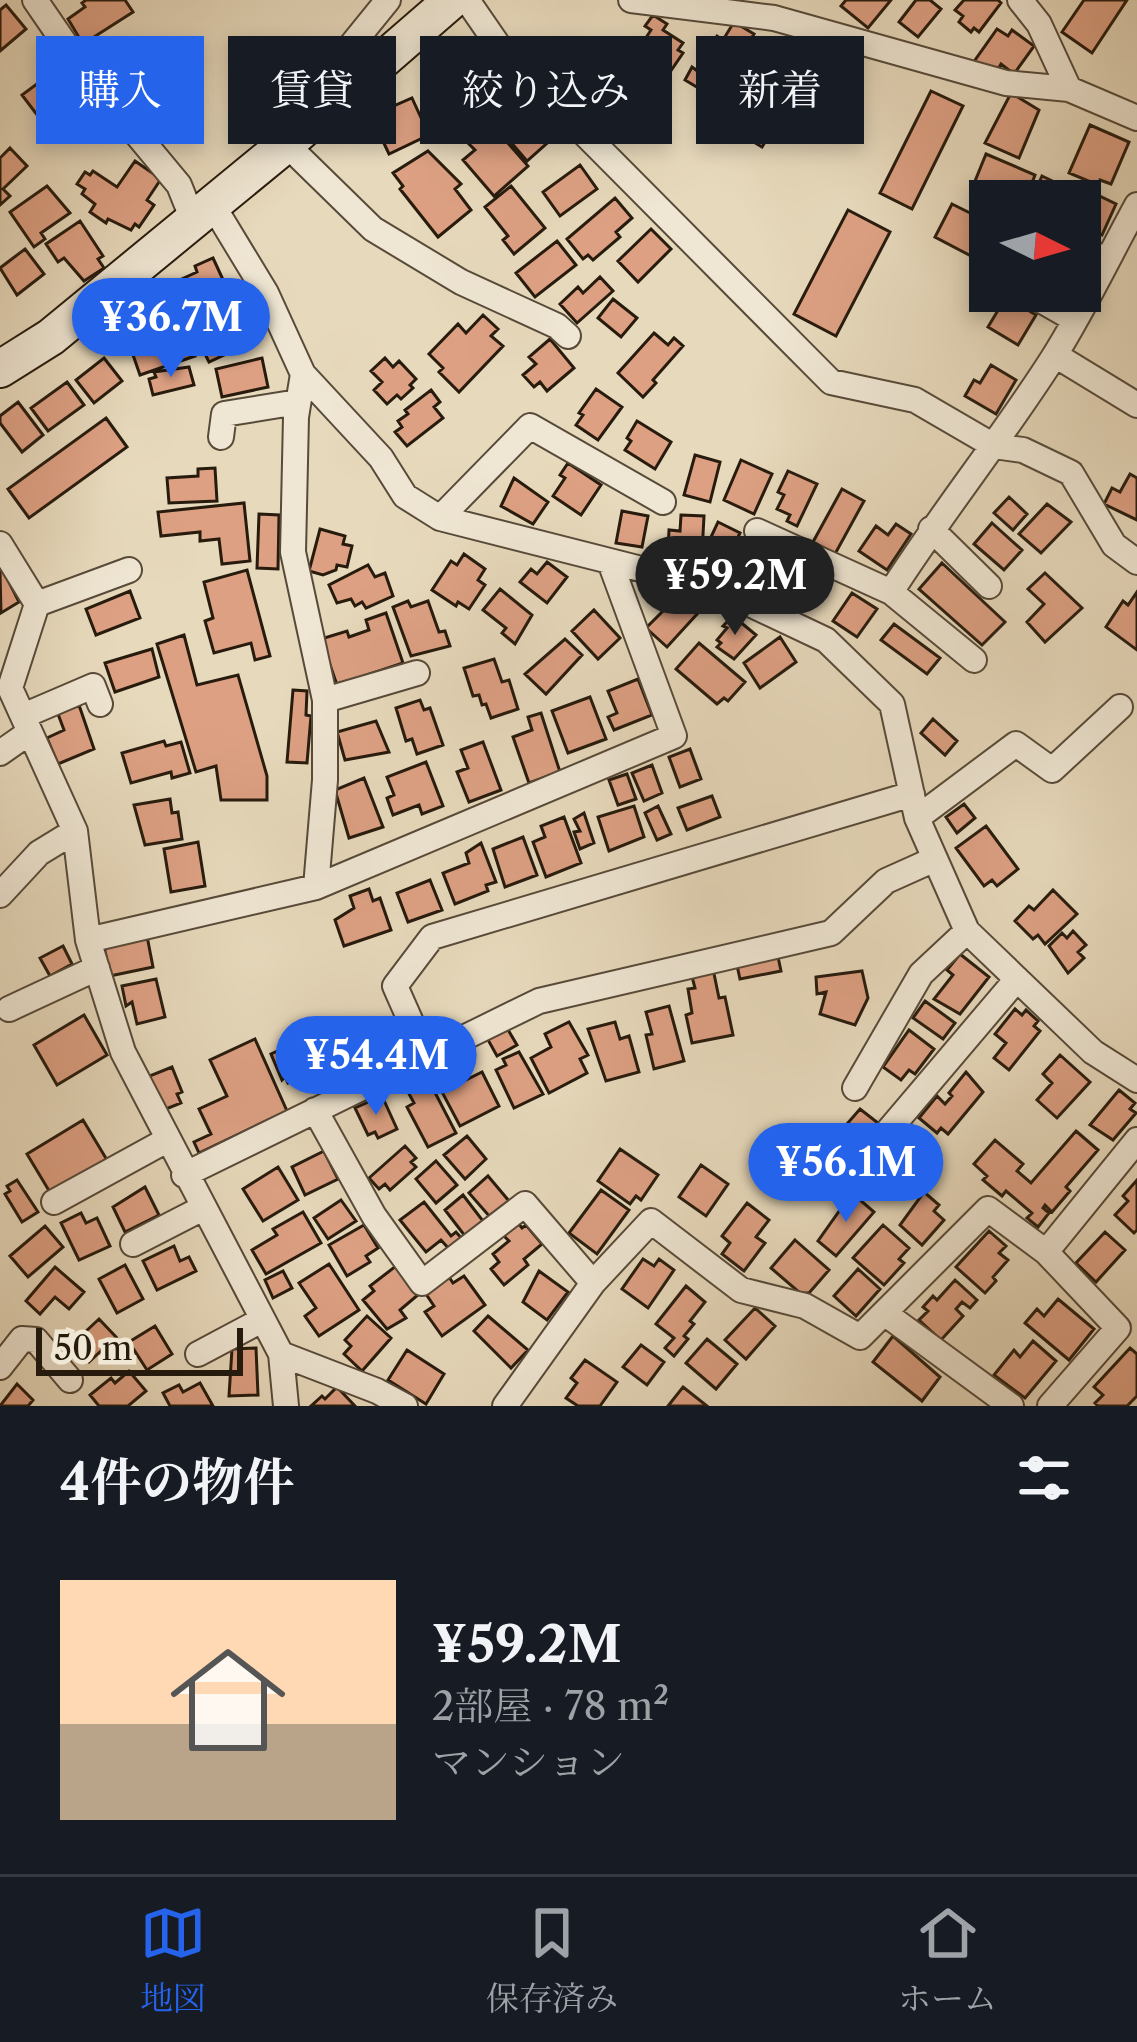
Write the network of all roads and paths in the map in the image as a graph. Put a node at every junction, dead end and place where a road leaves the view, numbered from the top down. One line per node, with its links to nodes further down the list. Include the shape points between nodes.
1 (34, 0): 11 (street, via 179,185)
2 (388, 0): 11 (street)
3 (452, 0): 7 (street)
4 (467, 0): 24 (street, via 518,74 832,382 914,400)
5 (631, 0): 8 (street, via 775,18 1006,83)
6 (1020, 0): 8 (street)
7 (396, 49)
8 (1069, 89): 9 (street)
9 (1134, 122)
10 (286, 144): 11 (street); 17 (street, via 373,229)
11 (214, 202): 19 (street, via 51,338); 20 (street)
12 (1137, 205): 14 (street)
13 (1101, 257): 14 (street)
14 (1107, 260): 16 (street)
15 (1062, 312): 16 (street)
16 (1075, 319): 18 (street)
17 (568, 336)
18 (1055, 355): 22 (street); 24 (street)
19 (0, 369)
20 (303, 374): 21 (street); 26 (street, via 405,496)
21 (298, 402): 23 (street, via 224,415); 38 (street, via 293,552)
22 (1137, 405)
23 (220, 437)
24 (994, 446): 27 (street); 31 (street, via 1071,473 1114,545)
25 (663, 502): 26 (street, via 530,426)
26 (440, 518): 30 (street)
27 (931, 529): 33 (street); 34 (street)
28 (758, 531): 34 (street)
29 (0, 544): 35 (street)
30 (610, 562): 43 (street, via 716,588 826,640 892,704); 46 (street, via 674,736)
31 (1137, 562)
32 (129, 570): 35 (street)
33 (989, 586)
34 (891, 592): 36 (street)
35 (37, 604): 41 (street, via 10,688)
36 (974, 661)
37 (417, 673): 38 (street)
38 (325, 700): 46 (street)
39 (100, 704): 41 (street, via 93,686)
40 (1120, 707): 43 (street, via 1052,770 1016,744)
41 (27, 724): 42 (street); 44 (street)
42 (0, 753)
43 (915, 806): 45 (street); 53 (street, via 432,937 394,986)
44 (75, 831): 47 (street); 49 (street)
45 (935, 859): 48 (street); 53 (street, via 886,881 831,933 539,1001)
46 (316, 887): 49 (street)
47 (0, 895)
48 (968, 931): 51 (street); 55 (street, via 921,974)
49 (88, 940): 50 (street)
50 (97, 968): 52 (street); 58 (street, via 123,1052)
51 (1017, 979): 54 (street, via 1093,1052); 59 (street)
52 (9, 1009)
53 (426, 1056): 56 (street)
54 (1137, 1080)
55 (855, 1088)
56 (314, 1110): 58 (street); 65 (street, via 422,1283 525,1204)
57 (1137, 1140): 64 (street)
58 (175, 1156): 60 (street); 61 (street); 62 (street)
59 (849, 1177)
60 (102, 1191)
61 (54, 1202)
62 (202, 1208): 63 (street); 67 (street)
63 (133, 1244)
64 (1046, 1252): 66 (street, via 988,1209); 76 (street, via 1118,1328)
65 (593, 1283): 66 (street, via 651,1221 741,1290 805,1306 860,1337); 74 (street)
66 (887, 1315): 75 (street)
67 (262, 1320): 68 (street); 69 (street)
68 (199, 1354)
69 (281, 1354): 72 (street); 73 (street)
70 (0, 1367): 71 (street, via 22,1339 36,1340)
71 (70, 1380)
72 (286, 1406)
73 (405, 1406)
74 (505, 1406)
75 (1011, 1406)
76 (1050, 1406)

